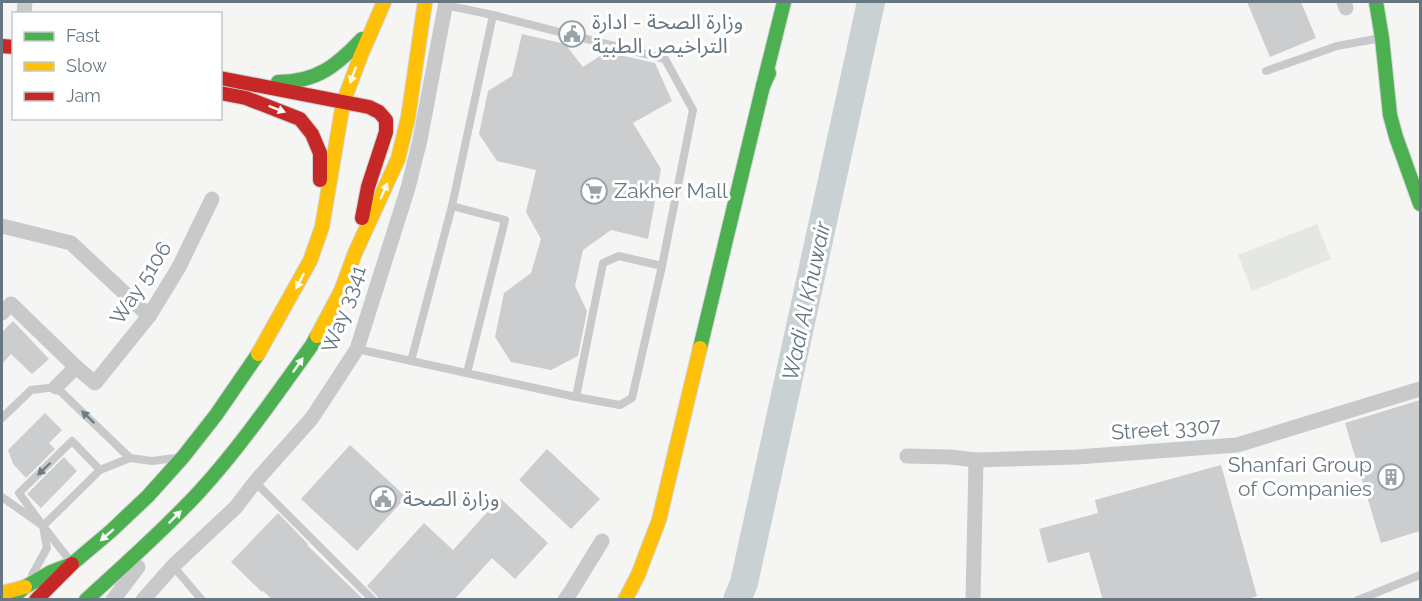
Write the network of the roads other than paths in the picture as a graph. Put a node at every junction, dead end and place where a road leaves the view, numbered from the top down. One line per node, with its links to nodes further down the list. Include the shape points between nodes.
1 (384, 2): 9 (main road)
2 (425, 2): 24 (main road, one-way to 2, via 398,159)
3 (775, 2): 13 (main road)
4 (784, 2): 13 (main road)
5 (796, 2): 13 (main road)
6 (1376, 2): 10 (main road)
7 (446, 3): 8 (lane); 28 (street, Way 3341, via 408,188)
8 (493, 15): 21 (lane); 25 (lane, via 665,59 693,110)
9 (373, 27): 12 (main road, via 323,74 287,83); 15 (main road, one-way to 15)
10 (1382, 38): 11 (lane, via 1337,46); 20 (main road, via 1390,115)
11 (1266, 71)
12 (227, 79): 15 (main road)
13 (763, 86): 61 (main road, via 659,520)
14 (222, 93): 23 (main road, one-way to 23, via 246,98 300,119 312,134 320,153)
15 (343, 103): 18 (main road, via 369,107 386,120); 23 (main road)
16 (354, 124): 23 (main road, via 345,146 335,198)
17 (374, 126): 18 (main road)
18 (373, 171): 24 (main road)
19 (212, 199): 27 (street, Way 5106, via 179,267)
20 (1420, 204)
21 (452, 206): 29 (lane); 31 (lane, via 505,220)
22 (2, 226): 27 (street, via 71,243)
23 (322, 226): 37 (main road, one-way to 37, via 305,269 264,345)
24 (355, 253): 45 (main road, one-way to 24, via 200,491 258,421 312,345 341,291)
25 (662, 266): 34 (lane, via 632,398 620,405); 34 (lane, via 619,256 603,263)
26 (2, 313): 30 (street, via 11,304)
27 (149, 316): 30 (street, Way 5106, via 95,383)
28 (357, 349): 29 (lane); 41 (street, Way 3341, via 312,418)
29 (411, 361): 31 (lane)
30 (76, 367): 32 (street)
31 (467, 373): 34 (lane)
32 (56, 387): 35 (lane, via 31,390); 38 (lane, one-way to 32)
33 (1420, 389): 39 (street, Street 3307, via 1237,445)
34 (576, 397)
35 (2, 418)
36 (907, 456): 39 (street, Street 3307)
37 (183, 457): 38 (lane, via 152,461); 46 (main road, one-way to 46, via 141,503)
38 (130, 458): 40 (lane)
39 (976, 460): 62 (street)
40 (100, 470): 43 (lane); 43 (lane, one-way to 43, via 72,441 19,493)
41 (255, 482): 47 (street, Way 3341, via 236,507); 59 (lane)
42 (2, 497): 43 (lane)
43 (43, 526): 46 (lane); 50 (lane, via 47,548)
44 (602, 541): 60 (street)
45 (148, 543): 48 (main road); 54 (main road)
46 (72, 564): 50 (main road); 53 (main road)
47 (173, 566): 57 (street, Way 3341); 58 (lane)
48 (138, 567): 55 (main road); 56 (street)
49 (1420, 575): 63 (lane)
50 (25, 587): 51 (main road); 52 (main road)
51 (2, 593)
52 (9, 600)
53 (36, 600)
54 (86, 600)
55 (106, 600)
56 (113, 600)
57 (143, 600)
58 (202, 600)
59 (373, 600)
60 (565, 600)
61 (625, 600)
62 (973, 600)
63 (1358, 600)

